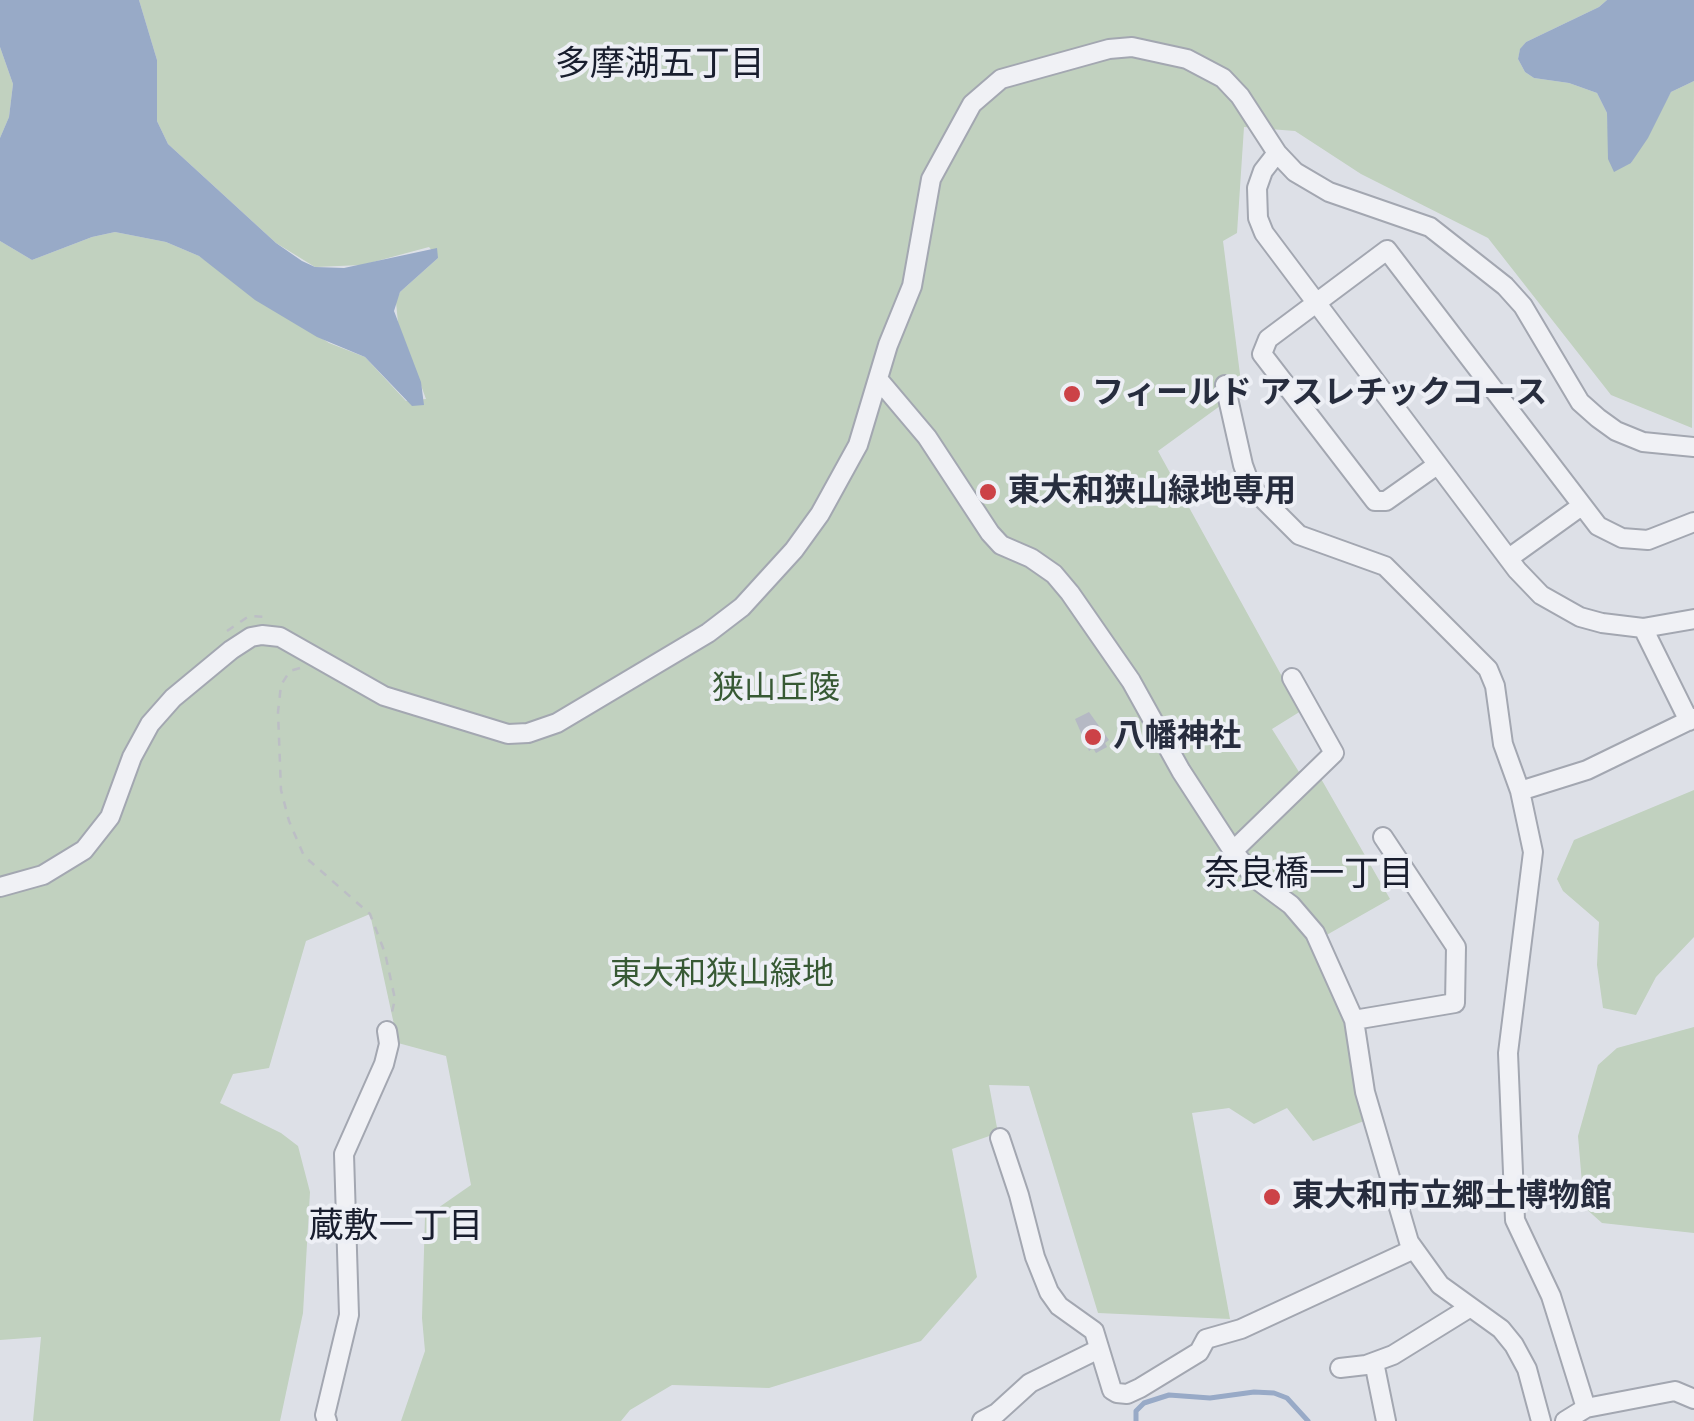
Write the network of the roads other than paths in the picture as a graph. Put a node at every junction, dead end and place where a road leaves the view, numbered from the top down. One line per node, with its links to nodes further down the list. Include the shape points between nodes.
1 (1278, 153): 2 (street, via 1257,188 1258,218); 3 (street, via 1232,87 1187,58 1121,47 1001,79 972,104 932,179 912,286); 5 (street, via 1329,192 1430,227 1454,243 1515,296 1580,402 1616,431 1643,442)
2 (1314, 304): 6 (street); 6 (street, via 1268,339 1262,354 1375,501 1386,501); 7 (street, via 1387,250)
3 (878, 378): 16 (street, via 990,534 1054,574 1070,592); 17 (street, via 858,445 794,550 742,608 633,679 557,723 508,734 384,696 280,637 262,634 231,650 150,724 110,817 84,850 42,875)
4 (1225, 385): 14 (street, via 1251,486 1299,535 1385,566 1488,670)
5 (1694, 447)
6 (1437, 465): 9 (street)
7 (1580, 507): 8 (street, via 1611,534 1634,540); 9 (street)
8 (1694, 522)
9 (1508, 558): 11 (street, via 1562,608)
10 (1694, 619): 11 (street)
11 (1643, 628): 13 (street)
12 (1292, 678): 16 (street, via 1334,754)
13 (1692, 720): 14 (street, via 1588,770)
14 (1520, 791): 27 (street, via 1533,852 1508,1052 1515,1220 1551,1296)
15 (1383, 837): 18 (street, via 1456,946 1455,1003)
16 (1233, 851): 18 (street, via 1315,933)
17 (0, 888)
18 (1354, 1020): 21 (street, via 1365,1092)
19 (387, 1031): 29 (street, via 384,1064 344,1154 350,1315)
20 (1000, 1138): 23 (street, via 1049,1292 1094,1331)
21 (1414, 1249): 22 (street, via 1440,1285); 23 (street, via 1241,1330 1206,1339 1199,1352 1127,1394 1112,1390)
22 (1469, 1308): 24 (street); 32 (street, via 1514,1345)
23 (1099, 1349): 28 (street, via 1030,1383)
24 (1374, 1362): 25 (street); 31 (street)
25 (1340, 1368)
26 (1694, 1399): 27 (street, via 1676,1391)
27 (1586, 1408): 33 (street)
28 (1006, 1415): 30 (street)
29 (327, 1421)
30 (982, 1421)
31 (1386, 1421)
32 (1541, 1421)
33 (1565, 1421)

